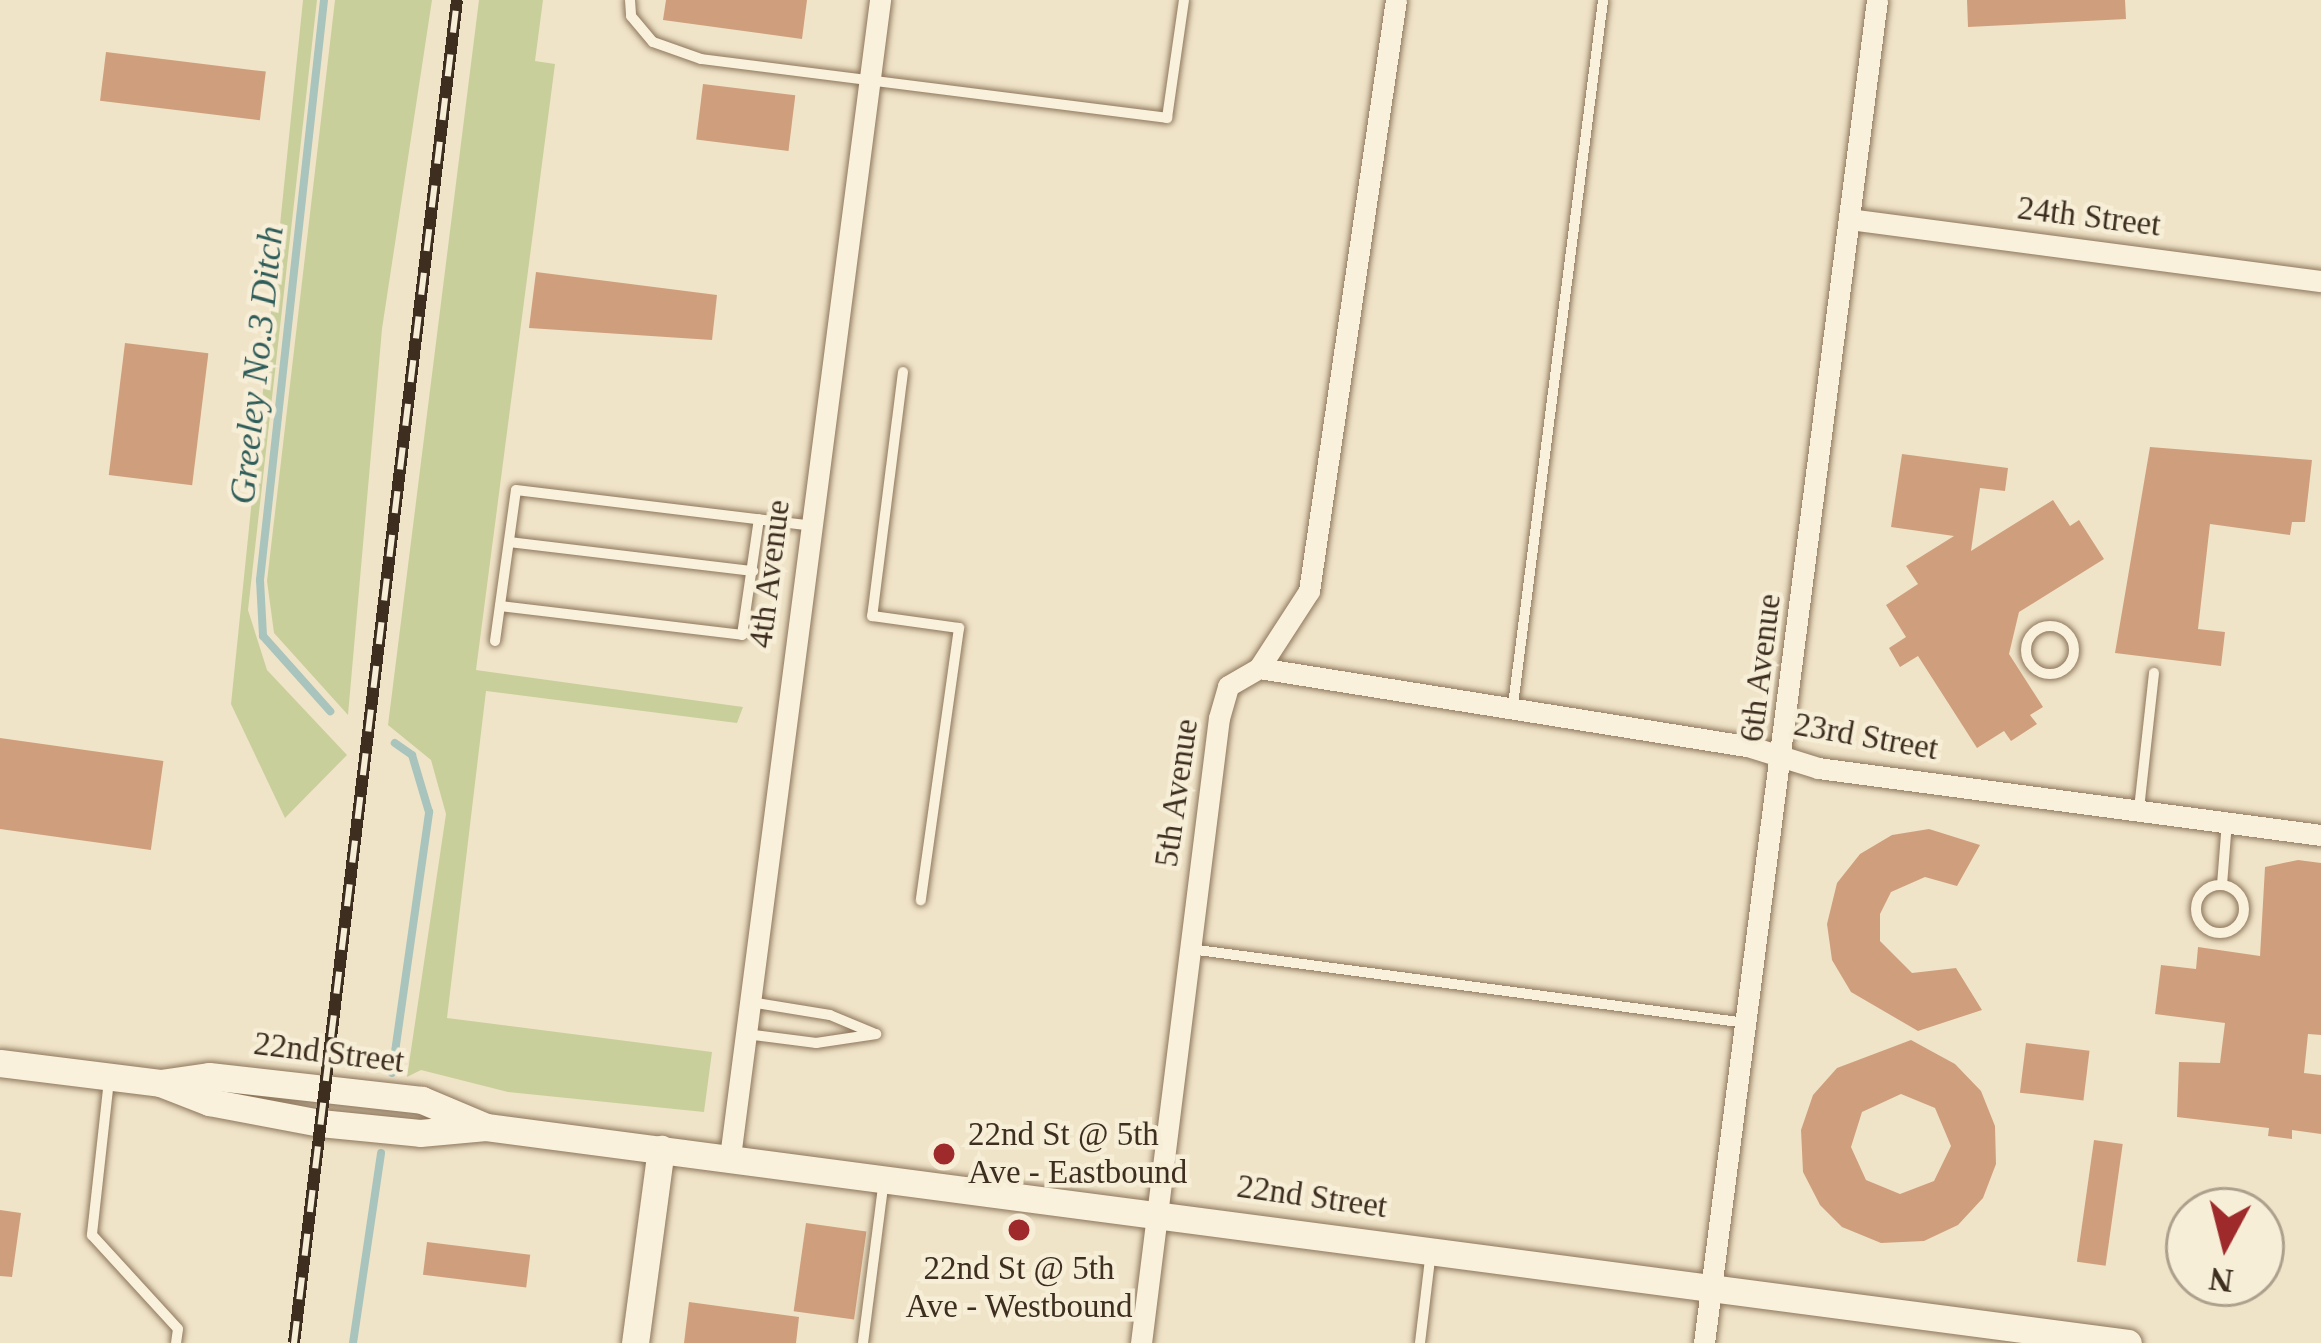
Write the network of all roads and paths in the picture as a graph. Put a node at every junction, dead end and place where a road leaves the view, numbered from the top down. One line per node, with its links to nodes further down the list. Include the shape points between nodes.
1 (630, 0): 7 (lane, via 631,16 653,42 701,59)
2 (880, 0): 7 (street, 4th Avenue)
3 (1184, 0): 7 (lane, via 1167,118)
4 (1396, 0): 18 (street, 5th Avenue, via 1309,591)
5 (1603, 0): 20 (lane)
6 (1877, 0): 8 (street, 6th Avenue)
7 (869, 82): 12 (street, 4th Avenue)
8 (1849, 219): 9 (street, 24th Street); 21 (street, 6th Avenue)
9 (2321, 281)
10 (903, 372): 26 (lane, via 872,616 959,628)
11 (759, 519): 12 (lane); 13 (lane, via 516,490); 14 (lane)
12 (812, 526): 28 (street, 4th Avenue)
13 (509, 542): 14 (lane); 15 (lane)
14 (753, 571): 15 (lane, via 742,635)
15 (500, 606): 16 (lane)
16 (495, 641)
17 (2075, 652): 17 (lane, via 2069,634 2052,625 2034,631 2025,648 2031,666 2048,674 2066,669)
18 (1259, 668): 20 (street, 23rd Street); 27 (street, 5th Avenue, via 1228,686 1219,718)
19 (2154, 673): 22 (lane)
20 (1513, 705): 21 (street, 23rd Street)
21 (1783, 758): 22 (street, 23rd Street); 29 (street, 6th Avenue)
22 (2139, 809): 23 (street, 23rd Street)
23 (2227, 822): 24 (street, 23rd Street); 25 (lane)
24 (2321, 835)
25 (2222, 885): 25 (lane, via 2244,905 2242,920 2222,933 2207,929 2196,909 2207,889)
26 (921, 900)
27 (1190, 949): 29 (lane); 36 (street, 5th Avenue)
28 (750, 1003): 30 (street, 4th Avenue); 30 (lane, via 830,1015 876,1034 816,1043)
29 (1746, 1023): 38 (street, 6th Avenue)
30 (746, 1034): 34 (street, 4th Avenue)
31 (0, 1063): 32 (street, 22nd Street)
32 (110, 1077): 33 (street, 22nd Street, via 320,1123 419,1133 486,1127); 40 (lane, via 92,1235 178,1329)
33 (661, 1149): 34 (street, 22nd Street); 41 (street)
34 (730, 1157): 35 (street, 22nd Street)
35 (885, 1177): 36 (street, 22nd Street); 42 (lane)
36 (1158, 1212): 37 (street, 22nd Street); 43 (street, 5th Avenue)
37 (1431, 1250): 38 (street, 22nd Street); 44 (lane)
38 (1712, 1288): 39 (street, 22nd Street); 45 (street, 6th Avenue)
39 (1995, 1334): 46 (street, 22nd Street)
40 (176, 1343)
41 (635, 1343)
42 (862, 1343)
43 (1141, 1343)
44 (1420, 1343)
45 (1705, 1343)
46 (2128, 1343)

